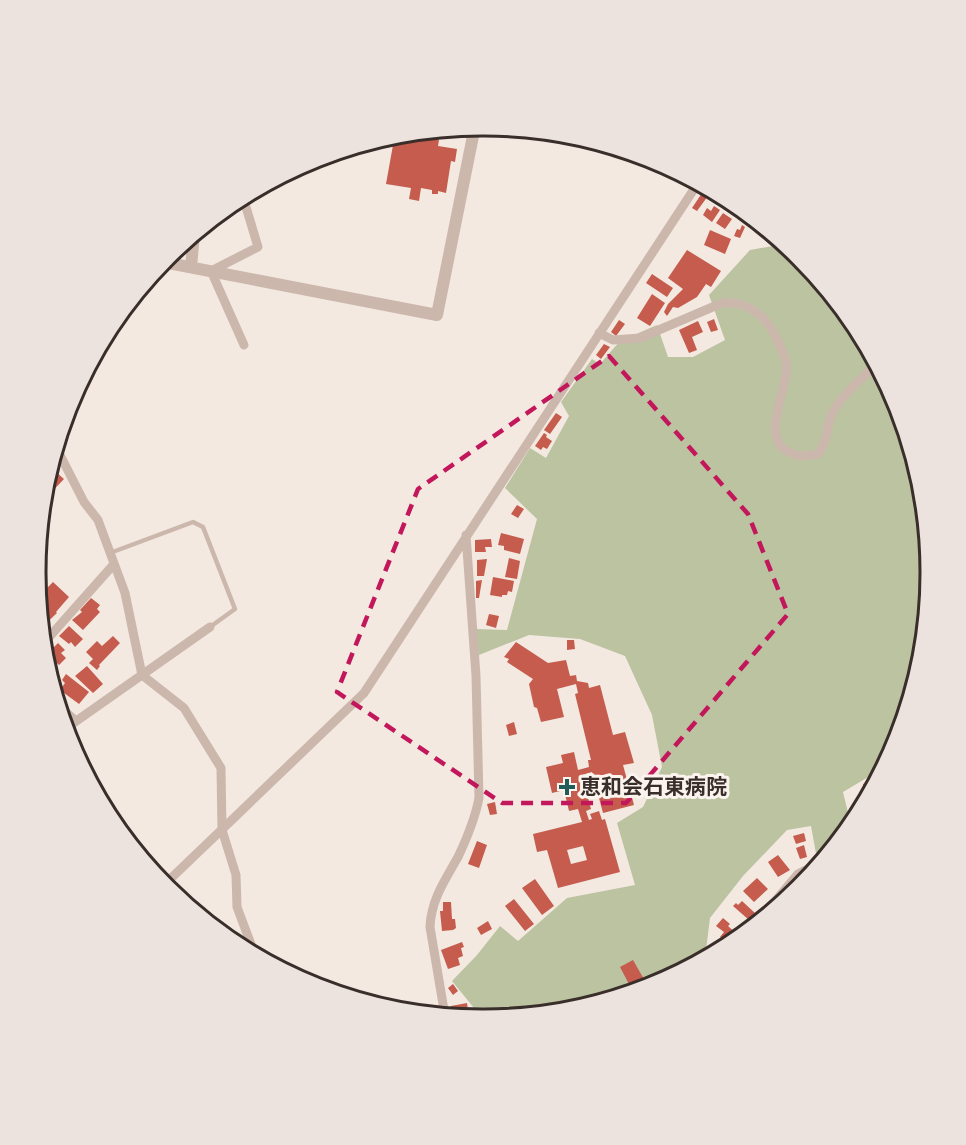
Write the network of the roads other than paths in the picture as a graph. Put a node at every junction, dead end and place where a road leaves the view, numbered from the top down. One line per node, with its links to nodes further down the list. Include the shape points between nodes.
1 (473, 136): 7 (street, via 436,315)
2 (693, 190): 8 (street)
3 (246, 206): 7 (street, via 258,248)
4 (193, 246): 6 (street)
5 (174, 264): 6 (street)
6 (191, 267): 7 (street)
7 (211, 271): 9 (street)
8 (599, 333): 10 (street, via 613,340 640,338 722,303 732,302 754,310 775,334 785,359 787,372 775,424 781,449 793,455 818,454 832,413); 12 (street)
9 (244, 345)
10 (870, 371)
11 (62, 458): 13 (street, via 98,520)
12 (466, 535): 21 (street, via 364,693); 24 (street, via 476,676 479,798 475,818 440,887 430,917)
13 (110, 553): 14 (street); 15 (lane, via 193,522 203,527 235,609)
14 (114, 564): 16 (street); 17 (street, via 125,593)
15 (210, 627): 17 (street)
16 (51, 635)
17 (142, 675): 19 (street); 21 (street, via 184,708 221,768)
18 (72, 717): 19 (street)
19 (76, 721): 20 (street)
20 (74, 723)
21 (222, 830): 22 (street); 23 (street, via 236,875 237,907)
22 (171, 878)
23 (250, 941)
24 (443, 1007)

